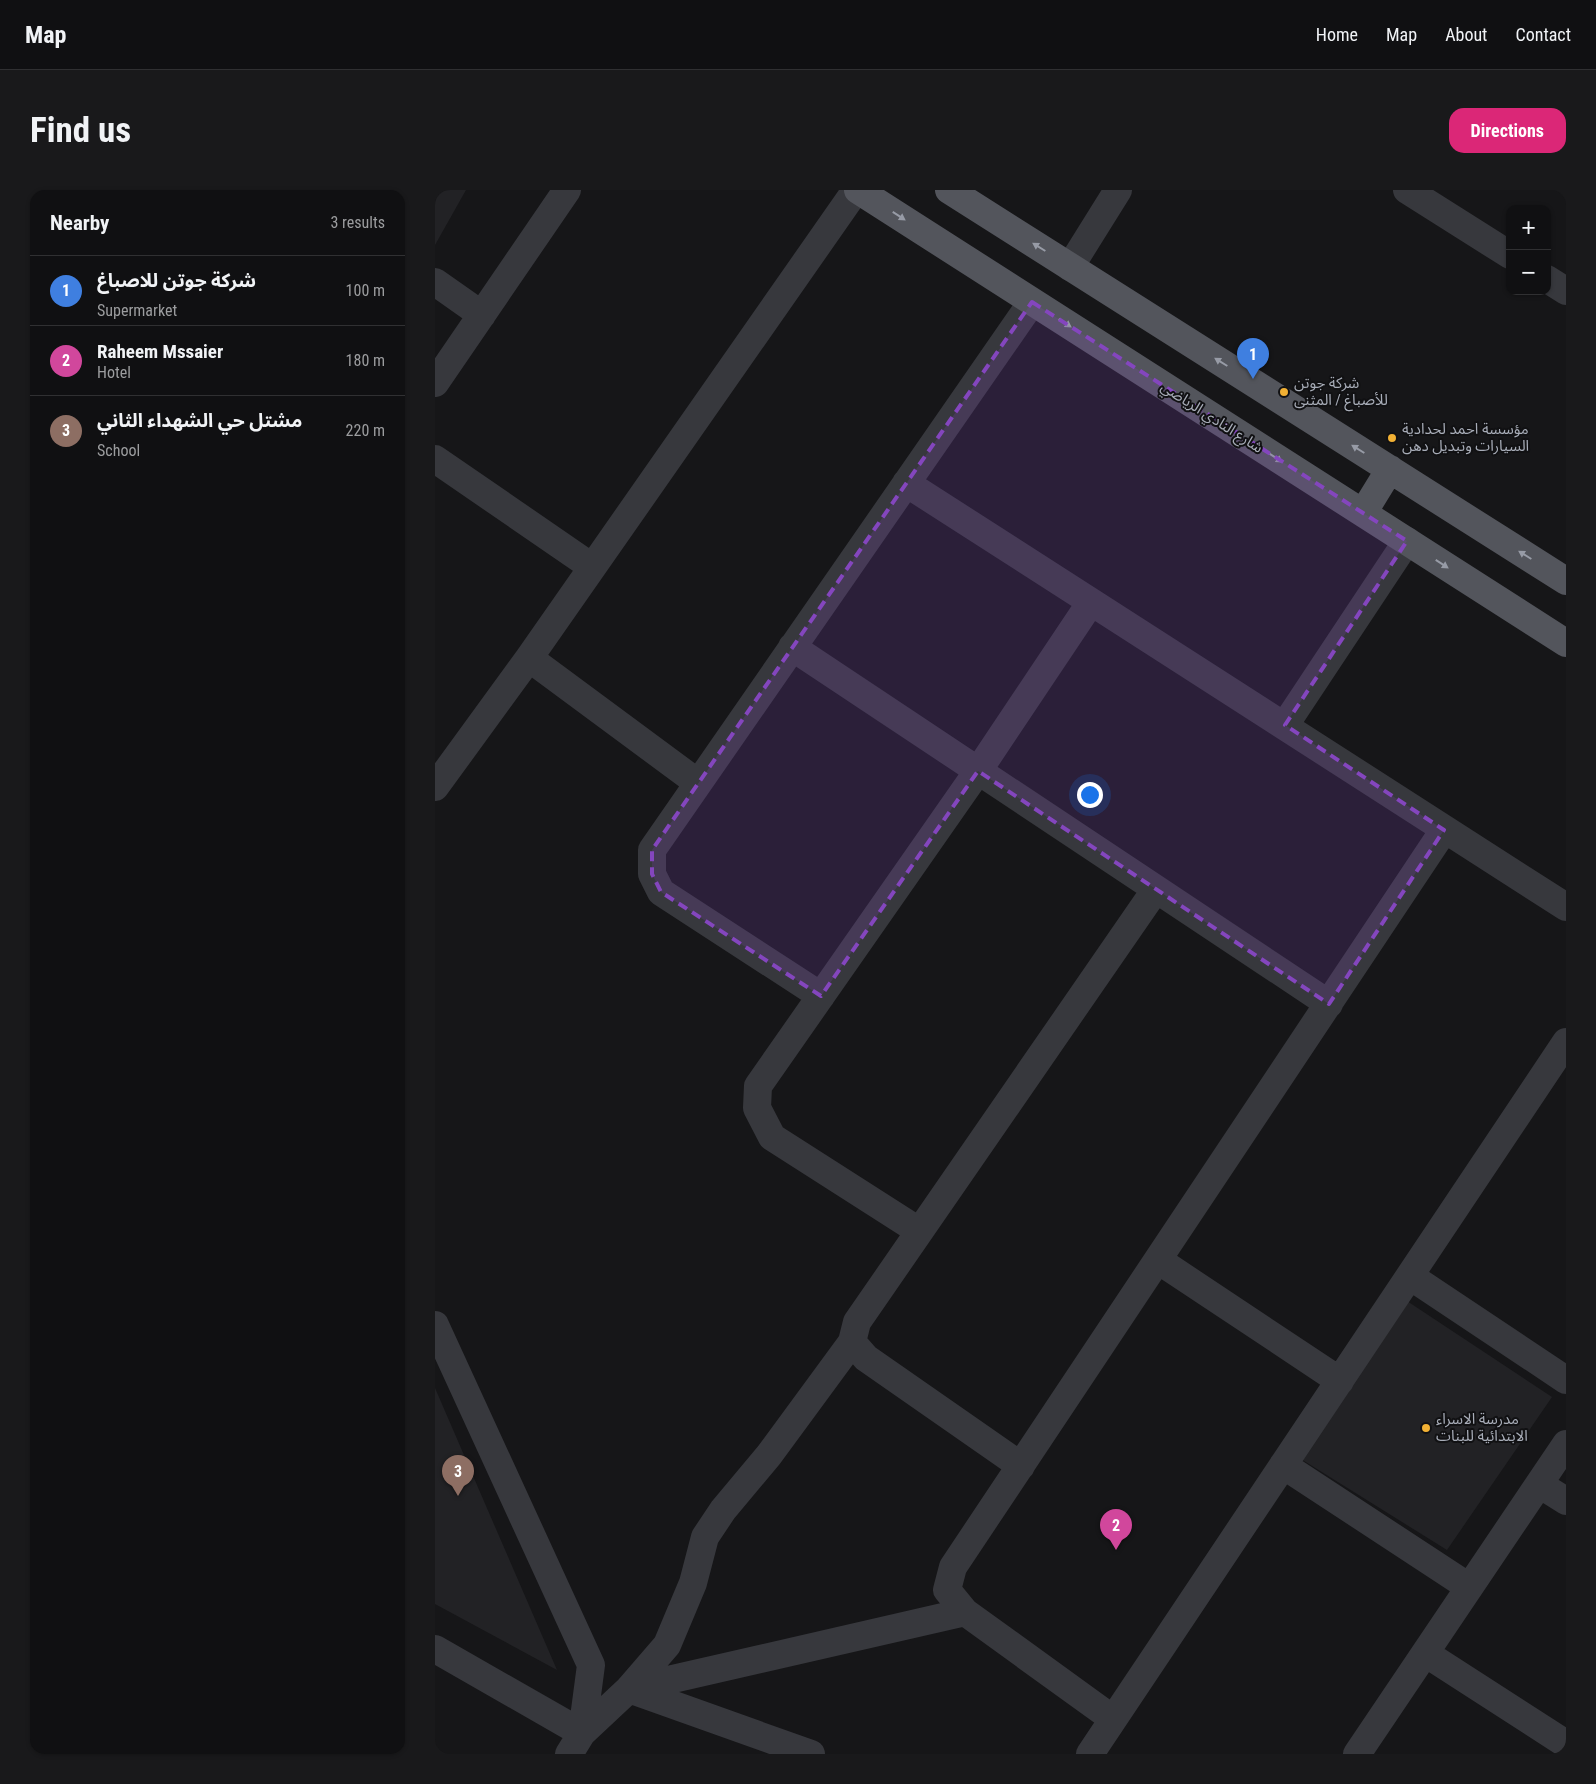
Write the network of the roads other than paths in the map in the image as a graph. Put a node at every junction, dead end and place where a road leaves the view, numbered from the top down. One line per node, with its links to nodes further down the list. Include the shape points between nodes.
1 (567, 190): 12 (street)
2 (857, 190): 11 (main road, شارع النادي الرياضي, one-way to 11); 19 (street)
3 (949, 190): 7 (main road, one-way to 3)
4 (1118, 190): 7 (street)
5 (1407, 190): 6 (street)
6 (1506, 253)
7 (1070, 267): 15 (main road, one-way to 7)
8 (435, 282): 12 (street)
9 (1551, 282): 10 (street)
10 (1566, 291)
11 (1032, 302): 16 (street); 17 (main road, شارع النادي الرياضي, one-way to 17)
12 (481, 315): 13 (street)
13 (435, 383)
14 (435, 459): 19 (street)
15 (1390, 469): 17 (main road); 20 (main road, one-way to 15)
16 (906, 483): 21 (street); 23 (street)
17 (1363, 513): 18 (main road, شارع النادي الرياضي)
18 (1407, 541): 22 (main road, شارع النادي الرياضي, one-way to 22); 25 (street)
19 (592, 567): 24 (street)
20 (1566, 581)
21 (1091, 602): 25 (street); 26 (street)
22 (1566, 643)
23 (792, 647): 26 (street); 27 (street)
24 (529, 658): 27 (street); 28 (street)
25 (1285, 725): 29 (street)
26 (978, 771): 30 (street); 32 (street)
27 (698, 783): 32 (street, via 652,850 651,874 661,892)
28 (435, 787)
29 (1444, 830): 31 (street); 33 (street)
30 (1157, 889): 33 (street); 35 (street)
31 (1566, 907)
32 (821, 996): 35 (street, via 758,1086 757,1108 772,1137)
33 (1329, 1004): 36 (street)
34 (1566, 1042): 37 (street)
35 (919, 1231): 39 (street, via 857,1322)
36 (1158, 1260): 41 (street); 43 (street)
37 (1410, 1276): 40 (street); 41 (street)
38 (435, 1325): 53 (street, via 591,1665)
39 (852, 1342): 43 (street, via 866,1358); 51 (street, via 705,1537 693,1583 667,1645)
40 (1566, 1380)
41 (1339, 1381): 44 (street)
42 (1566, 1444): 45 (street)
43 (1021, 1466): 48 (street, via 953,1567 947,1590)
44 (1283, 1466): 47 (street); 52 (street)
45 (1539, 1484): 46 (street); 47 (street)
46 (1566, 1501)
47 (1469, 1587): 50 (street)
48 (965, 1612): 51 (street); 52 (street)
49 (435, 1649): 53 (street)
50 (1425, 1653): 54 (street); 57 (street)
51 (629, 1689): 53 (street); 55 (street)
52 (1113, 1719): 56 (street)
53 (576, 1743)
54 (1566, 1744)
55 (811, 1754)
56 (1090, 1754)
57 (1357, 1754)

